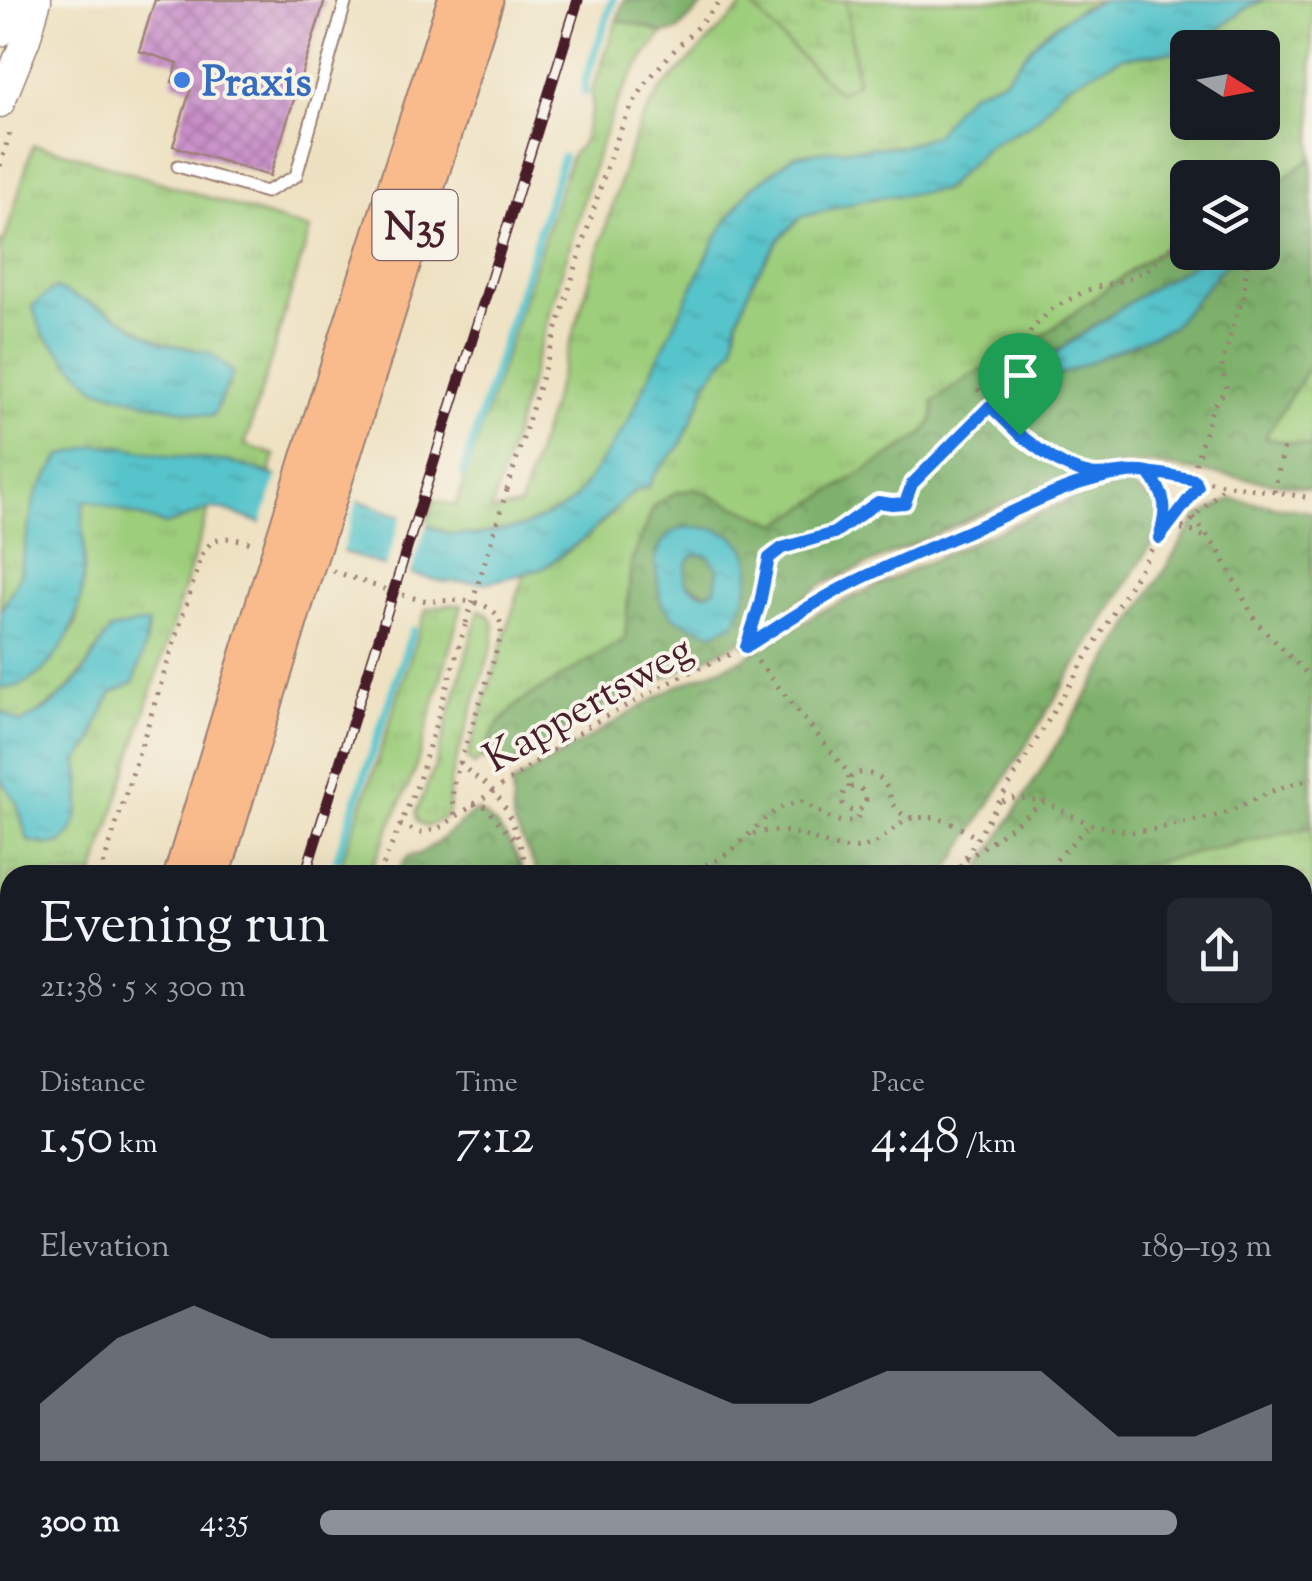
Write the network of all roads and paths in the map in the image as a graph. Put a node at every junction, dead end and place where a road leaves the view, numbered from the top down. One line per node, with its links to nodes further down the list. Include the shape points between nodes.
1 (10, 0): 7 (street)
2 (38, 0): 8 (street)
3 (346, 0): 9 (lane, via 296,176 266,192)
4 (456, 0): 15 (main road, N35)
5 (485, 0): 15 (main road, N35)
6 (721, 0): 45 (path, bridge, via 649,79 622,125 429,753)
7 (0, 32)
8 (0, 103)
9 (178, 166)
10 (1170, 248): 13 (path, via 1151,268 1052,309 1031,330 1024,372)
11 (1246, 270): 19 (path, via 1244,300 1222,364 1227,389 1213,406)
12 (978, 389): 13 (path)
13 (990, 406): 16 (path); 31 (path, via 912,484 905,503 878,502 834,533 769,558)
14 (1286, 442): 22 (path)
15 (330, 445): 30 (main road, N35, bridge)
16 (1055, 460): 18 (path); 21 (path, via 1066,474)
17 (1148, 472): 18 (path, Kappertsweg); 19 (path, Kappertsweg); 26 (path, via 1165,500)
18 (1104, 476): 21 (path, Kappertsweg)
19 (1195, 480): 20 (path, Kappertsweg); 26 (path, via 1198,487)
20 (1227, 484): 22 (path, Kappertsweg); 24 (path)
21 (1059, 492): 31 (path, Kappertsweg, via 853,582)
22 (1274, 492): 23 (path, Kappertsweg)
23 (1312, 498)
24 (1194, 518): 25 (path); 27 (path)
25 (1172, 531): 26 (path); 27 (path)
26 (1159, 538): 38 (path)
27 (1211, 540): 32 (path, via 1256,622)
28 (255, 544): 50 (path, via 218,539 202,555)
29 (340, 573): 33 (path, via 427,601 462,600 489,608 499,620 500,640)
30 (285, 585): 51 (main road, N35); 52 (main road, N35)
31 (746, 647): 34 (path); 37 (path, Kappertsweg, via 590,725)
32 (1312, 680)
33 (459, 761): 37 (path); 42 (path)
34 (849, 779): 36 (path); 43 (path, via 859,772 878,777 898,810)
35 (1310, 779): 44 (path, via 1221,815 1150,830)
36 (849, 788): 41 (path, via 843,804); 41 (path, via 865,793)
37 (492, 790): 40 (path, Kappertsweg); 48 (path)
38 (1000, 802): 39 (path, via 1017,796); 47 (path)
39 (1044, 802): 44 (path); 49 (path)
40 (474, 804): 42 (path, Kappertsweg); 48 (path, via 487,808)
41 (859, 810): 46 (path, via 857,820 838,822 794,803 779,807)
42 (454, 816): 45 (path, Kappertsweg, via 429,833)
43 (912, 818): 46 (path, via 862,848 830,846 784,830); 47 (path, via 936,818)
44 (1090, 824): 57 (path)
45 (400, 825): 53 (path)
46 (749, 835): 55 (path)
47 (978, 838): 49 (path)
48 (518, 842): 54 (path)
49 (963, 862): 56 (path)
50 (103, 865)
51 (186, 865)
52 (215, 865)
53 (383, 865)
54 (526, 865)
55 (704, 865)
56 (961, 865)
57 (1051, 865)

